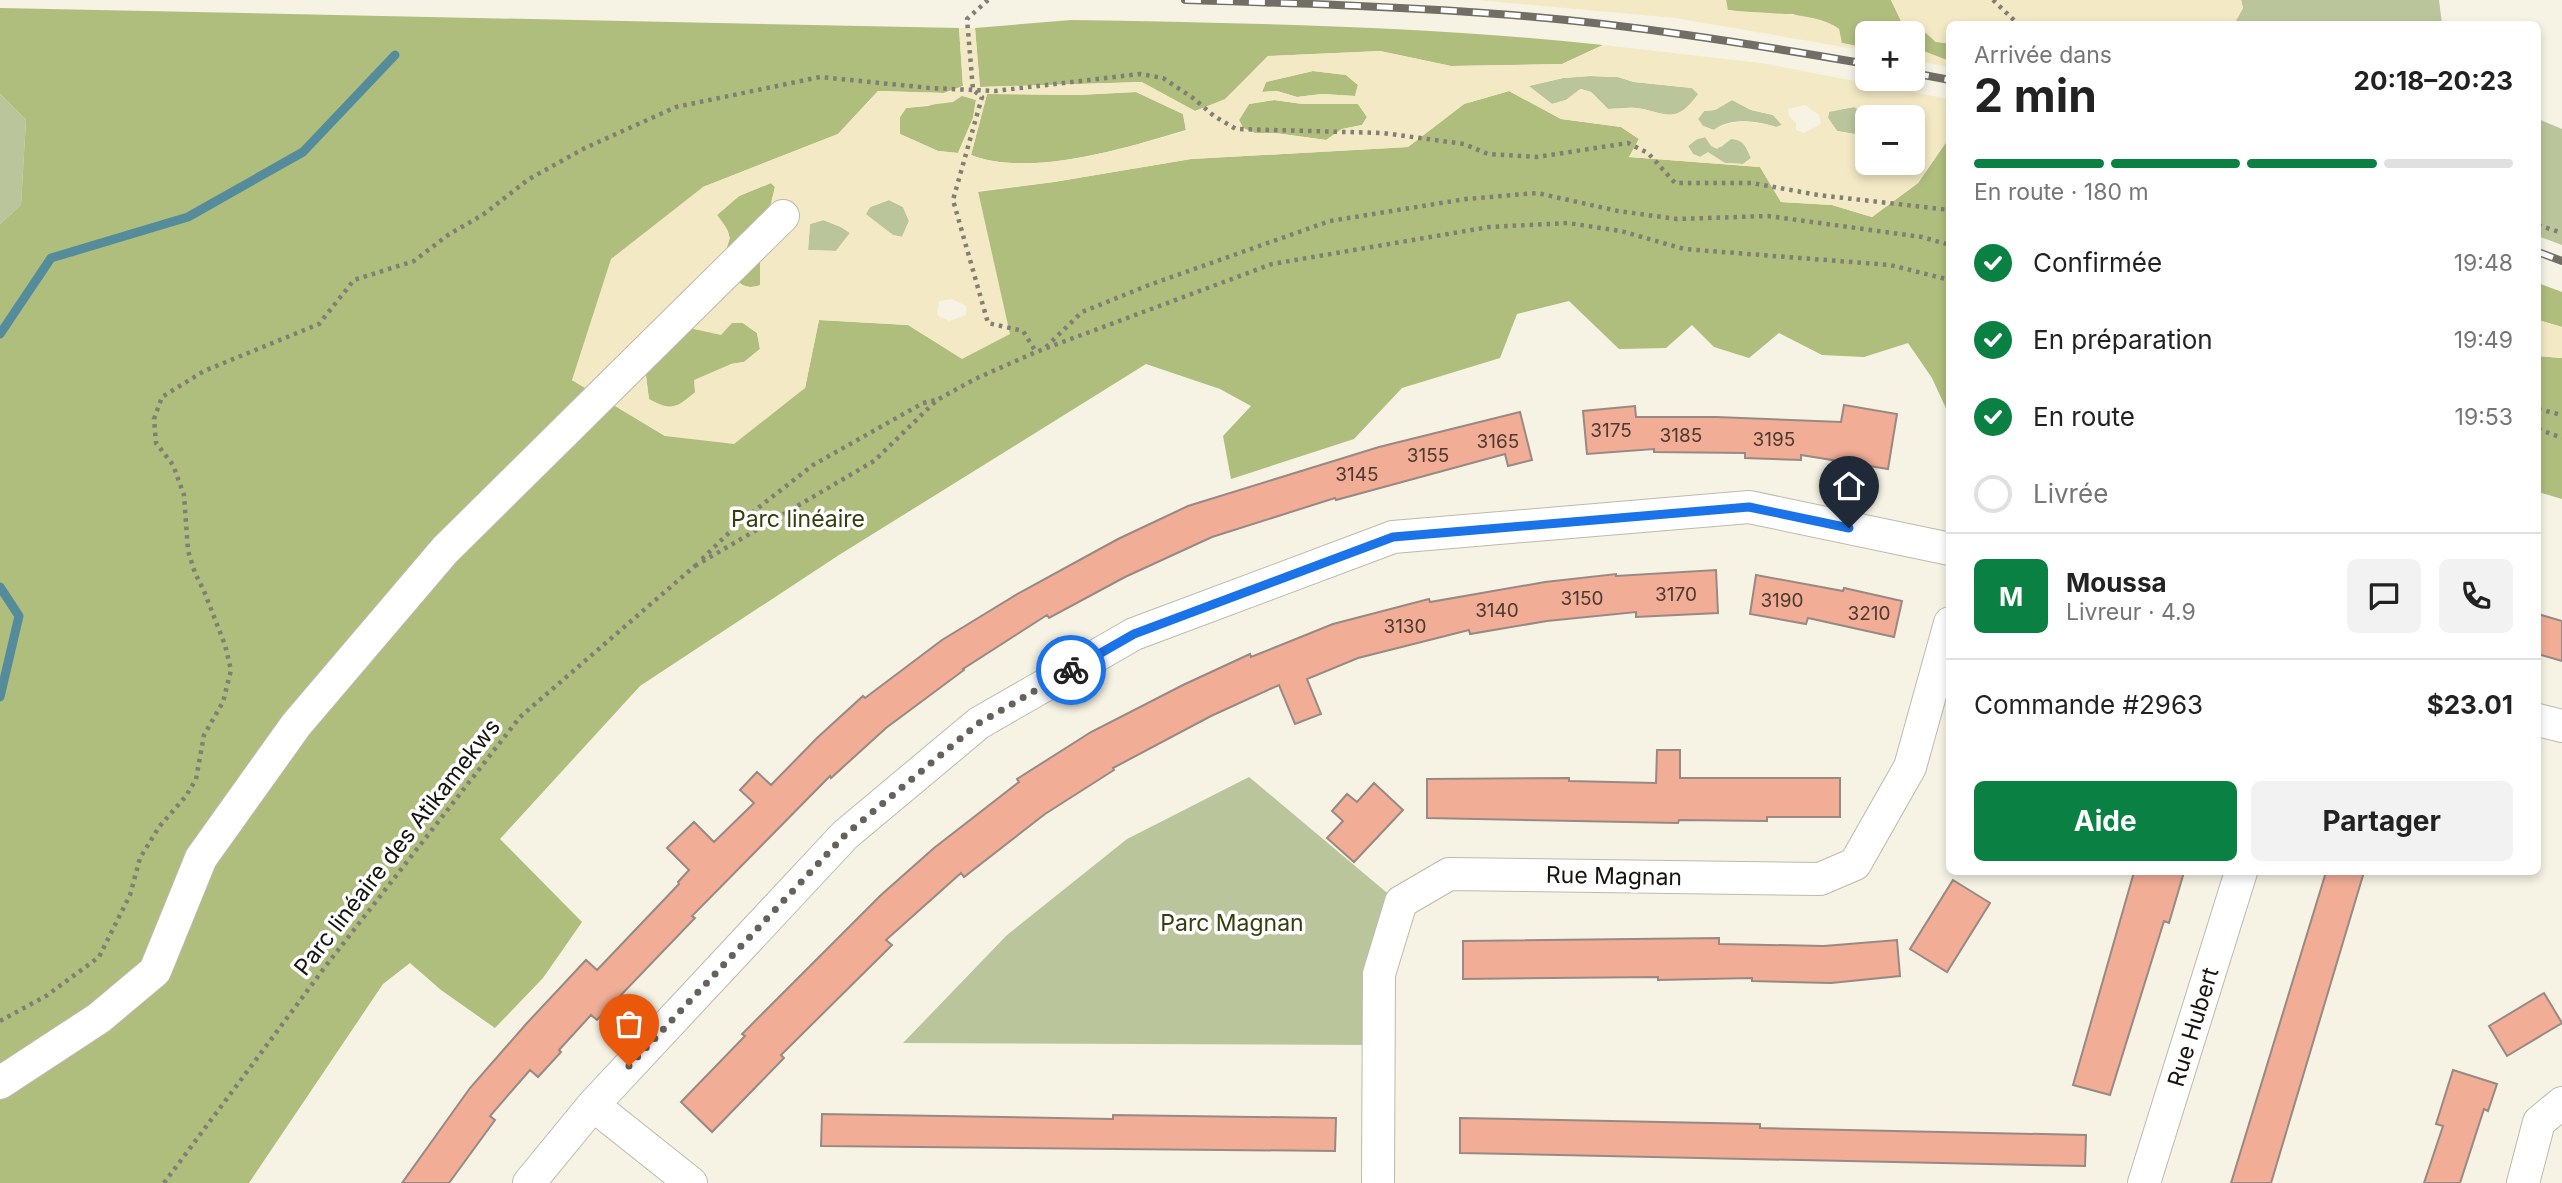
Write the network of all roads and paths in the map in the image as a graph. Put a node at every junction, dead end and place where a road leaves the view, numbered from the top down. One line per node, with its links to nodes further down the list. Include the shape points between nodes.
1 (988, 0): 4 (path, via 967,19)
2 (1993, 0): 3 (path)
3 (2015, 21)
4 (973, 90): 5 (path, via 1140,74 1163,78 1236,130 1383,133 1464,144 1488,154 1537,157 1628,143 1648,153 1675,183 1752,183); 12 (path, via 982,97 953,200 988,323 1023,331); 24 (path, via 820,76 676,107 529,179 414,261 354,280 319,324 204,371 162,397 154,419 156,443 173,465 184,495 188,551 225,645 231,670 223,702 204,735 196,779 140,858 130,895 99,957 46,996)
5 (1946, 210)
6 (783, 216): 25 (street, via 446,550 296,725 201,858 155,971 99,1018)
7 (2541, 226): 8 (path)
8 (2562, 233)
9 (1946, 244): 11 (path, Parc linéaire des Atikamekws, via 1768,216 1677,219 1537,193 1466,199 1330,221 1149,285 1082,312)
10 (1946, 279): 11 (path, Parc linéaire des Atikamekws, via 1890,265 1684,249 1620,231 1568,223 1489,227 1272,264)
11 (1042, 349): 12 (path, Parc linéaire des Atikamekws)
12 (1036, 352): 13 (path, Parc linéaire des Atikamekws)
13 (937, 400): 19 (path, Parc linéaire des Atikamekws, via 874,461); 19 (path, Parc linéaire des Atikamekws, via 923,403 813,465 740,522)
14 (2541, 410): 15 (path)
15 (2562, 415)
16 (2541, 430): 17 (path)
17 (2562, 438)
18 (1946, 549): 27 (street, via 1749,507 1393,537 1134,634 979,723 845,835)
19 (695, 565): 28 (path, Parc linéaire des Atikamekws, via 520,717)
20 (1946, 637): 31 (street, Rue Magnan, via 1910,767 1855,863 1820,879 1449,874 1401,902 1378,974)
21 (2541, 721): 22 (street)
22 (2562, 726)
23 (2240, 875): 32 (street, Rue Hubert)
24 (0, 1021)
25 (0, 1083)
26 (2562, 1103): 33 (street, via 2539,1122)
27 (593, 1105): 29 (street); 30 (street)
28 (164, 1183)
29 (529, 1183)
30 (691, 1183)
31 (1378, 1183)
32 (2144, 1183)
33 (2523, 1183)

